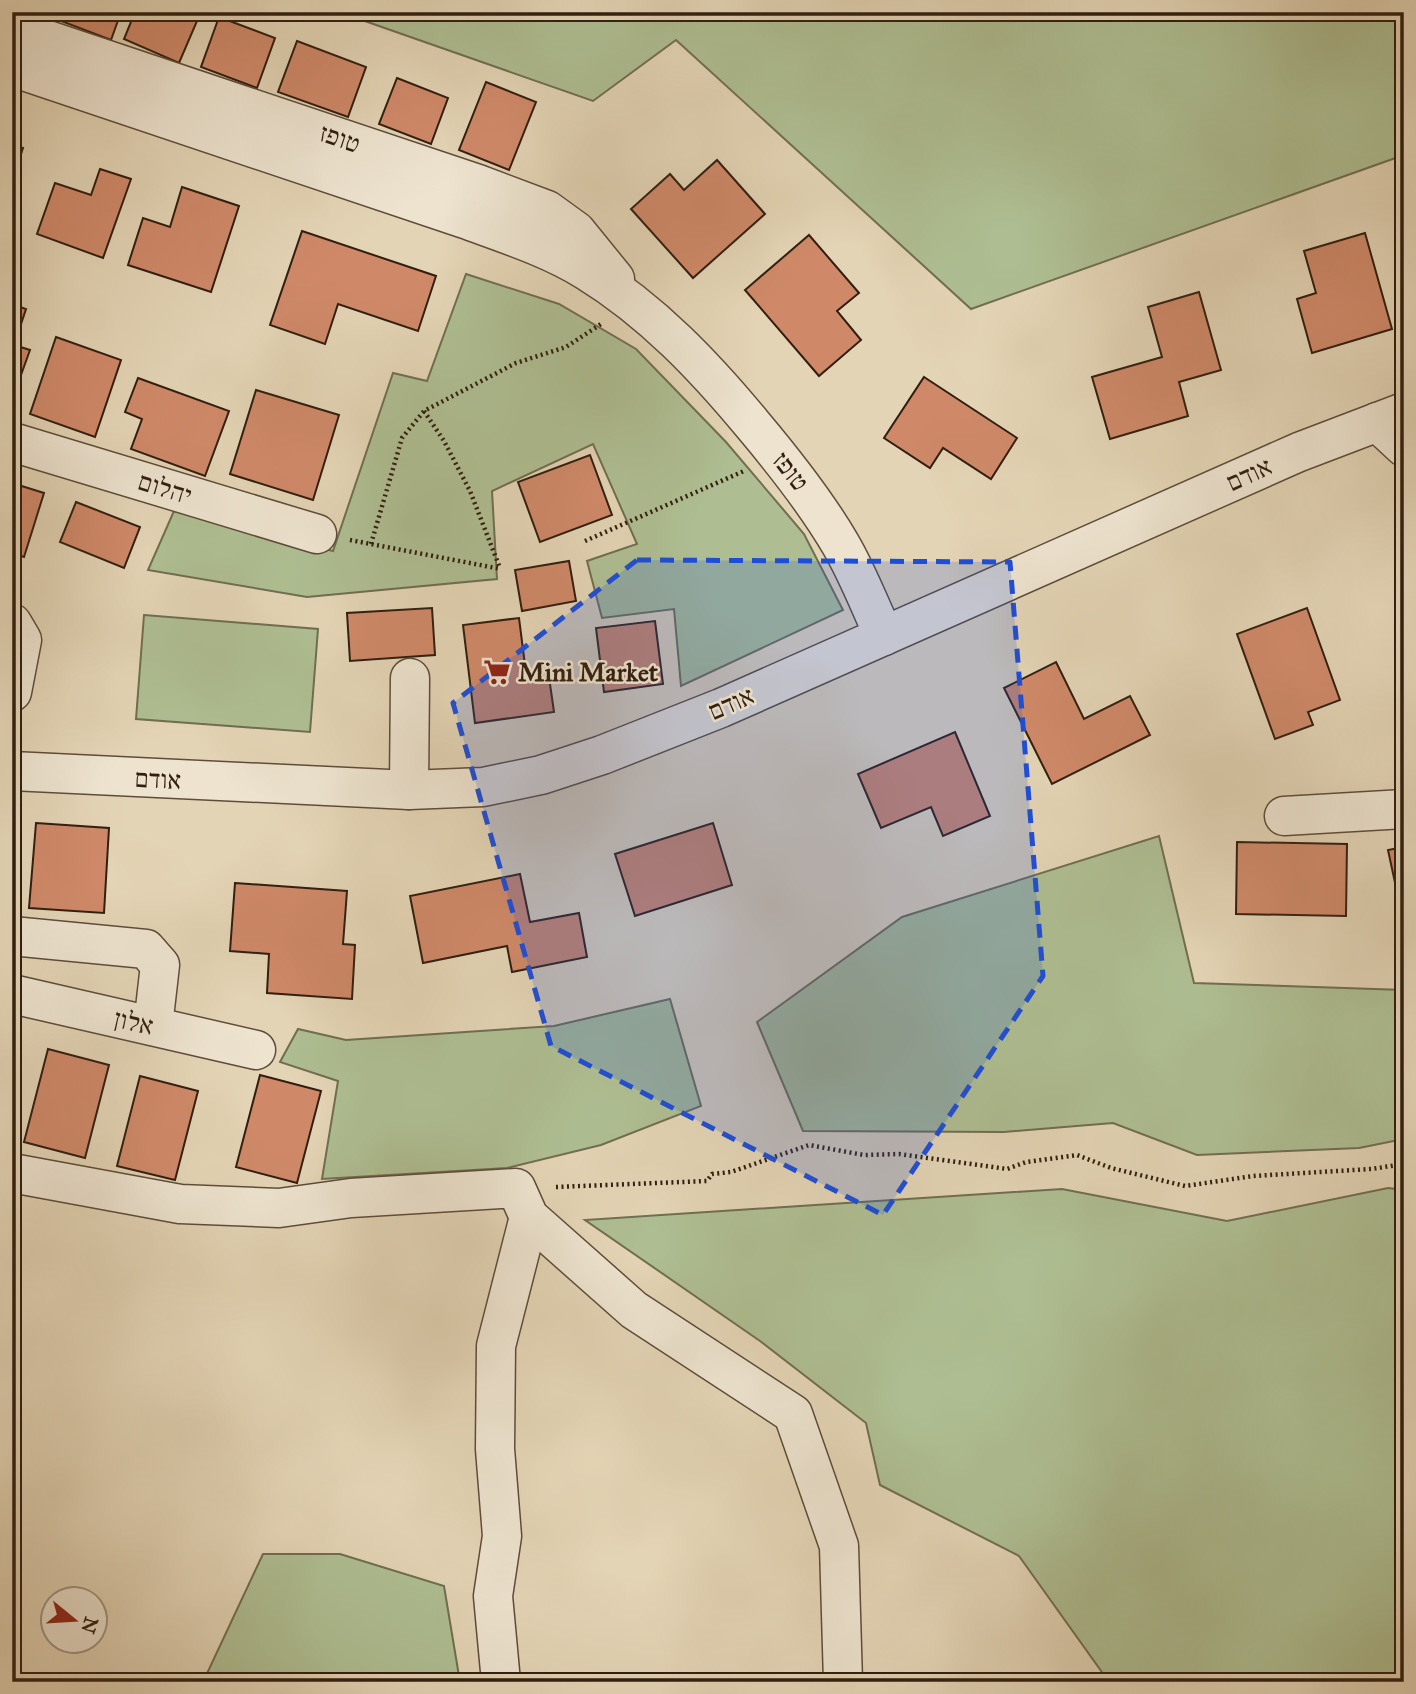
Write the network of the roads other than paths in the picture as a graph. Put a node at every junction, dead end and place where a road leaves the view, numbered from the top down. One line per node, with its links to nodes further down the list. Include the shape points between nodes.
1 (12, 28): 3 (street, טופז, via 547,210 576,231)
2 (12, 67): 3 (street, טופז, via 533,244)
3 (633, 301): 8 (street, טופז, via 730,397 813,499 842,547)
4 (1395, 427): 8 (street, אודם, via 1298,452)
5 (12, 442): 6 (street, יהלום)
6 (317, 534)
7 (12, 623): 10 (street, via 22,640)
8 (884, 636): 12 (street, אודם, via 721,708 541,775 483,787)
9 (410, 678): 12 (street)
10 (12, 692)
11 (12, 771): 12 (street, אודם)
12 (409, 790)
13 (1404, 809): 14 (street)
14 (1284, 816)
15 (12, 936): 17 (street, via 146,949 160,965)
16 (12, 994): 17 (street, אלון)
17 (153, 1026): 18 (street, אלון)
18 (256, 1050)
19 (12, 1173): 20 (street, via 180,1204 279,1208 351,1198)
20 (523, 1203): 21 (street, via 496,1346 495,1449 502,1536 493,1596); 22 (street, via 634,1310 793,1414 839,1546)
21 (501, 1682)
22 (843, 1682)

